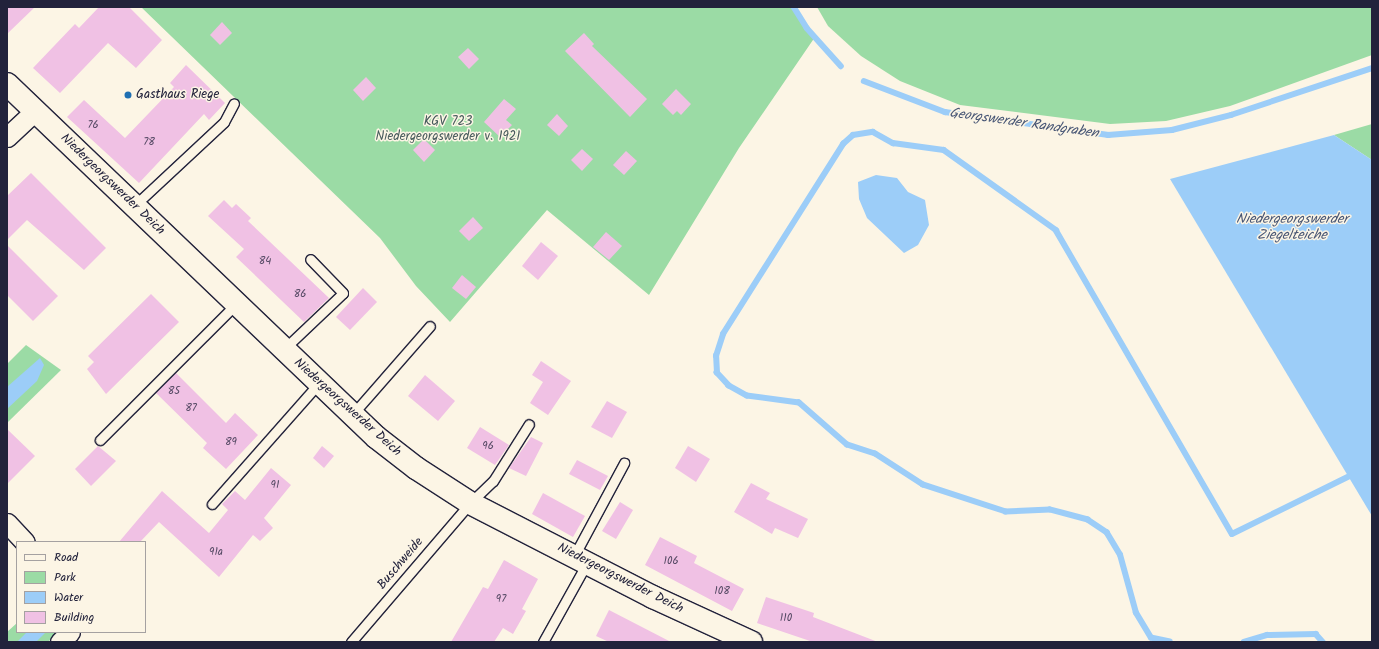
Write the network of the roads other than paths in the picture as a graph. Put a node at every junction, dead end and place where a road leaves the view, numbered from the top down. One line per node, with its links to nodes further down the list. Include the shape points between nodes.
1 (7, 84): 3 (street, Niedergeorgswerder Deich)
2 (234, 103): 5 (lane, via 224,122)
3 (35, 111): 4 (street); 5 (street, Niedergeorgswerder Deich)
4 (7, 137)
5 (134, 206): 7 (street, Niedergeorgswerder Deich)
6 (310, 259): 9 (lane, via 343,293)
7 (236, 304): 9 (street, Niedergeorgswerder Deich); 13 (lane)
8 (430, 326): 11 (lane)
9 (283, 349): 10 (street, Niedergeorgswerder Deich)
10 (319, 383): 11 (street, Niedergeorgswerder Deich); 16 (lane)
11 (352, 415): 15 (street, Niedergeorgswerder Deich, via 416,468)
12 (528, 424): 15 (lane, Buschweide, via 493,481)
13 (100, 440)
14 (624, 462): 19 (lane)
15 (470, 502): 19 (street, Niedergeorgswerder Deich); 22 (lane, Buschweide)
16 (212, 504)
17 (7, 523): 18 (street)
18 (25, 541)
19 (580, 559): 23 (lane); 24 (street, Niedergeorgswerder Deich)
20 (69, 633): 21 (street)
21 (60, 642)
22 (351, 642)
23 (543, 642)
24 (751, 642)

